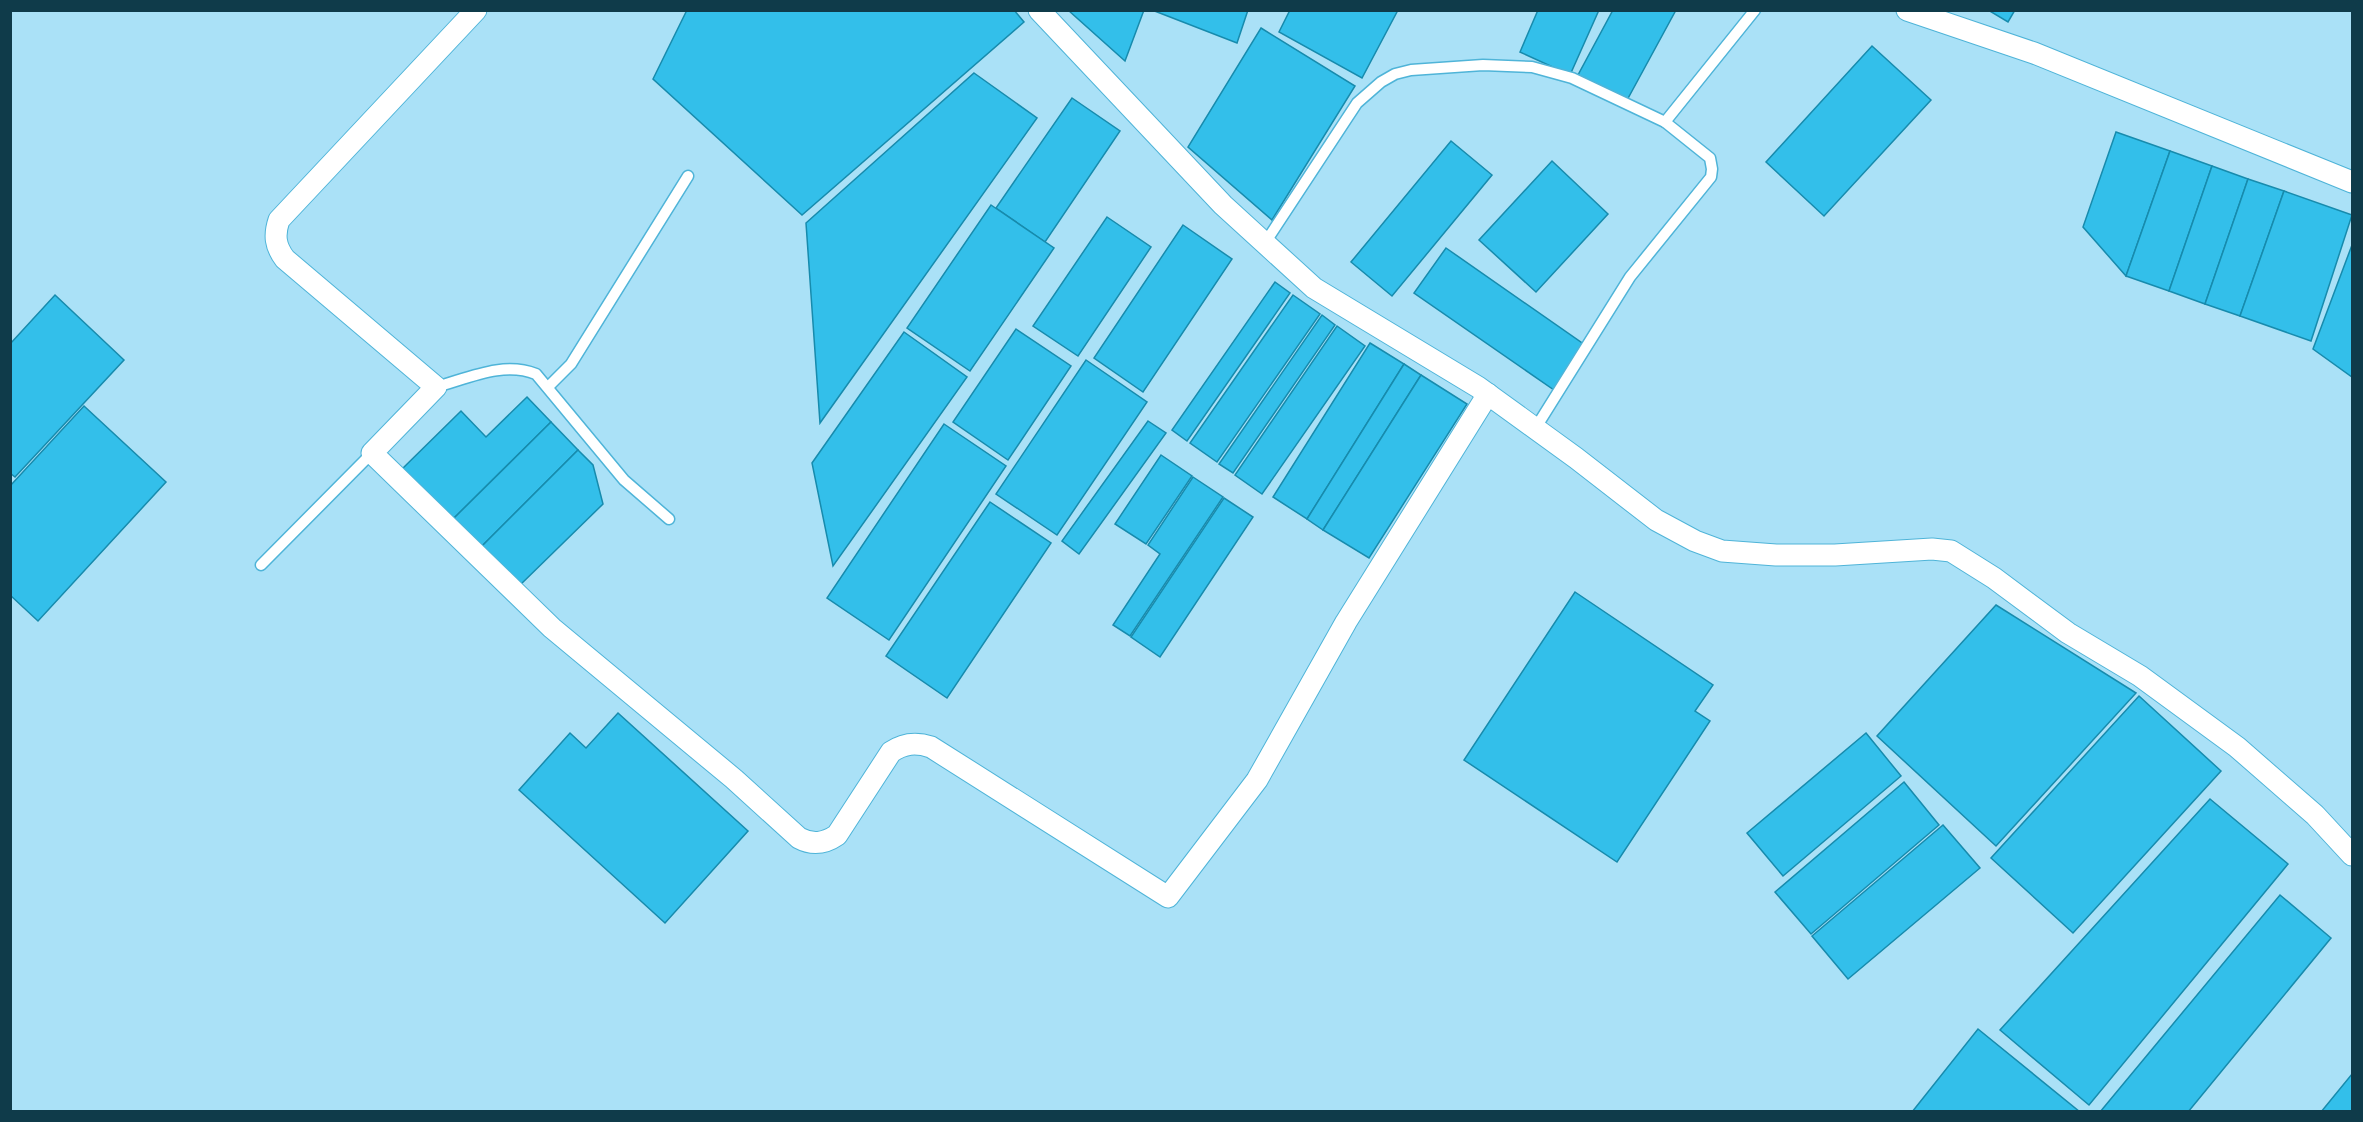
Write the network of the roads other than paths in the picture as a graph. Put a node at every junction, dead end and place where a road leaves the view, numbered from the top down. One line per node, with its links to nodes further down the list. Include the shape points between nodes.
1 (476, 10): 9 (street, via 279,220 276,235 279,252 285,259)
2 (1039, 10): 8 (street, via 1223,205)
3 (1755, 10): 5 (lane)
4 (1907, 10): 7 (street, via 2034,53)
5 (1665, 122): 8 (lane, via 1572,78 1532,67 1483,65 1395,74 1357,103); 12 (lane, via 1710,158 1711,177 1630,277)
6 (688, 176): 10 (lane, via 571,364)
7 (2352, 182)
8 (1265, 243): 11 (street, via 1314,288)
9 (436, 387): 10 (lane, via 504,368 536,374); 13 (street)
10 (548, 387): 14 (lane, via 624,480)
11 (1488, 394): 12 (street); 13 (street, via 1346,622 1257,780 1168,897 923,744 905,744 891,752 837,835 815,843 799,838 552,628)
12 (1535, 429): 16 (street, via 1656,520 1722,551 1776,555 1951,551 2068,633 2140,675 2237,747 2315,815)
13 (372, 453): 15 (lane)
14 (669, 519)
15 (261, 565)
16 (2352, 855)

